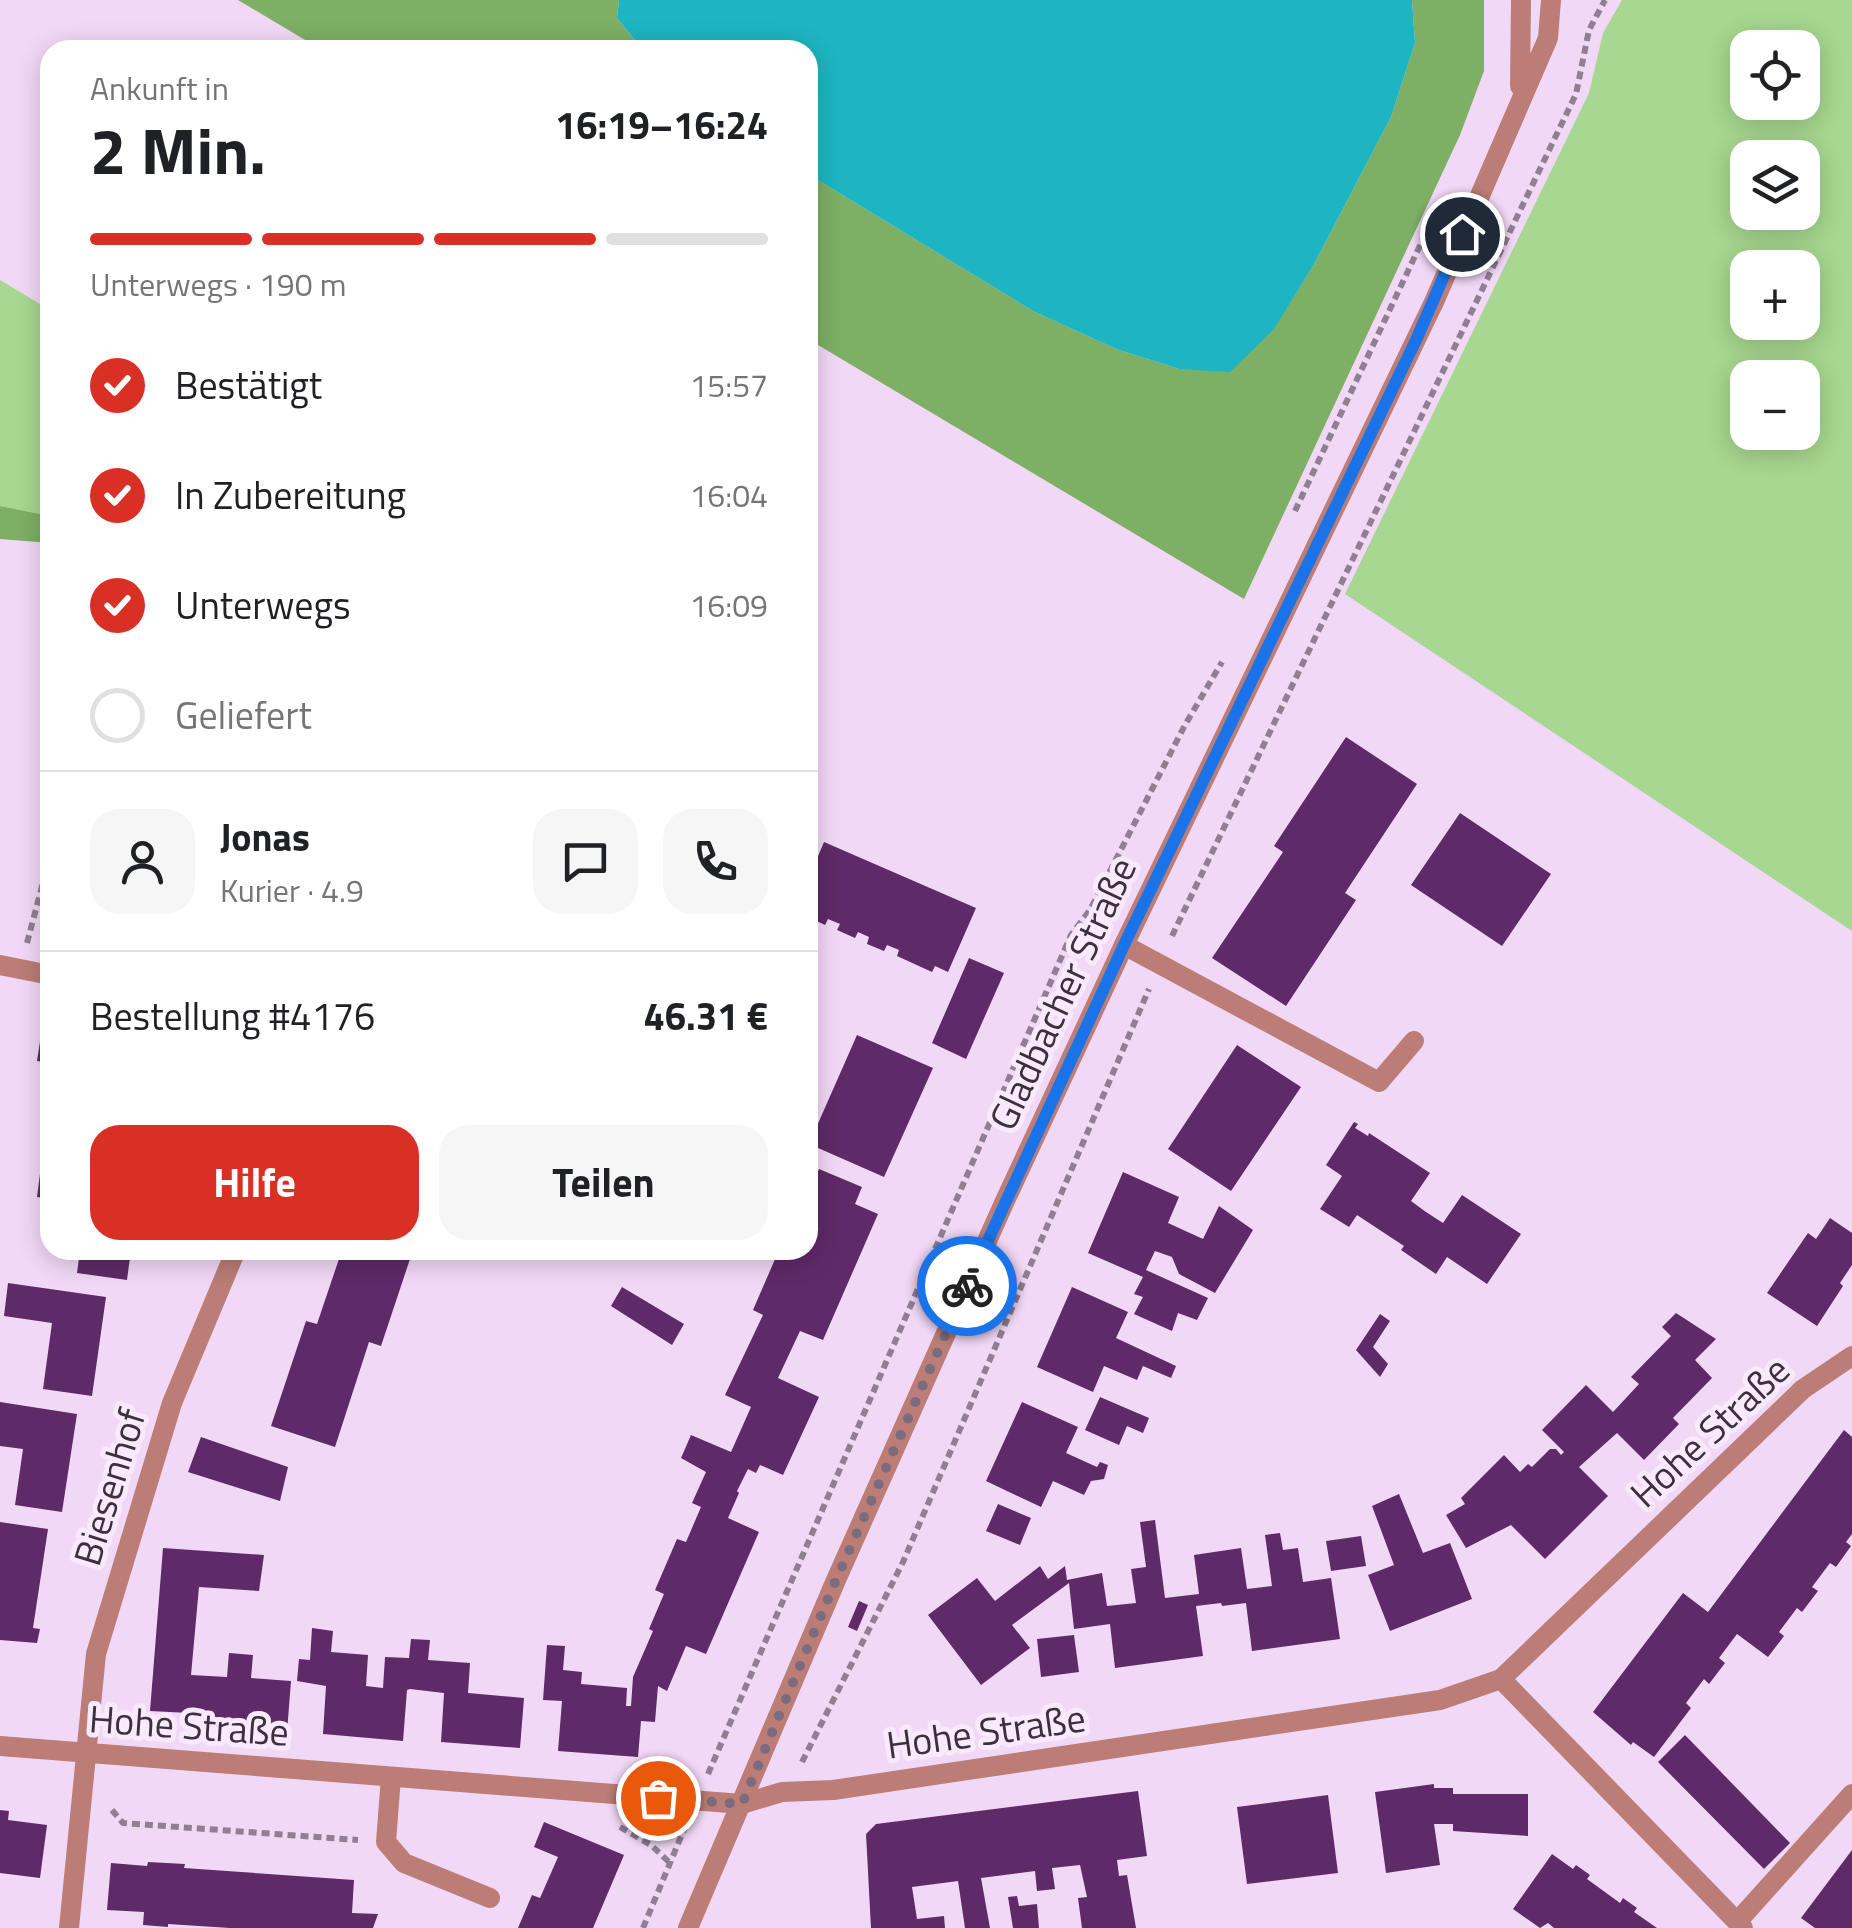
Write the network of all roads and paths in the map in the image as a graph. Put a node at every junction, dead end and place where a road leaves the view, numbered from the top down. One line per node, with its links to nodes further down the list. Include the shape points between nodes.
1 (1521, 0): 4 (street, Gladbacher Straße)
2 (1552, 0): 4 (street, Gladbacher Straße, via 1548,38)
3 (1605, 0): 10 (path, via 1589,30 1576,94)
4 (1519, 98): 9 (street, Gladbacher Straße, via 1434,302)
5 (1432, 222): 6 (path)
6 (1289, 524)
7 (1222, 661): 23 (path, via 1071,935)
8 (40, 884): 11 (path)
9 (1124, 945): 10 (street); 24 (street, Gladbacher Straße, via 836,1580)
10 (1160, 962): 13 (street, via 1378,1082); 21 (path, via 903,1562)
11 (10, 966): 12 (street)
12 (40, 973)
13 (1414, 1040)
14 (232, 1260): 18 (street, Biesenhof, via 172,1402 96,1654)
15 (1852, 1356): 16 (street, Hohe Straße, via 1803,1388)
16 (1501, 1680): 21 (street, Hohe Straße, via 1440,1700); 29 (street)
17 (0, 1746): 18 (street, Hohe Straße)
18 (86, 1754): 19 (street, Hohe Straße); 20 (street, Biesenhof)
19 (390, 1777): 23 (street, Hohe Straße); 26 (street)
20 (84, 1779): 26 (path, via 122,1823); 30 (street, Biesenhof)
21 (782, 1792): 24 (street, Hohe Straße)
22 (1852, 1794): 29 (street)
23 (696, 1801): 24 (street, Hohe Straße); 27 (path)
24 (742, 1804): 32 (street, Gladbacher Straße)
25 (610, 1824): 27 (path, via 652,1845)
26 (386, 1842): 28 (street, via 404,1864)
27 (670, 1863): 31 (path)
28 (490, 1898)
29 (1740, 1925)
30 (69, 1928)
31 (643, 1928)
32 (688, 1928)

